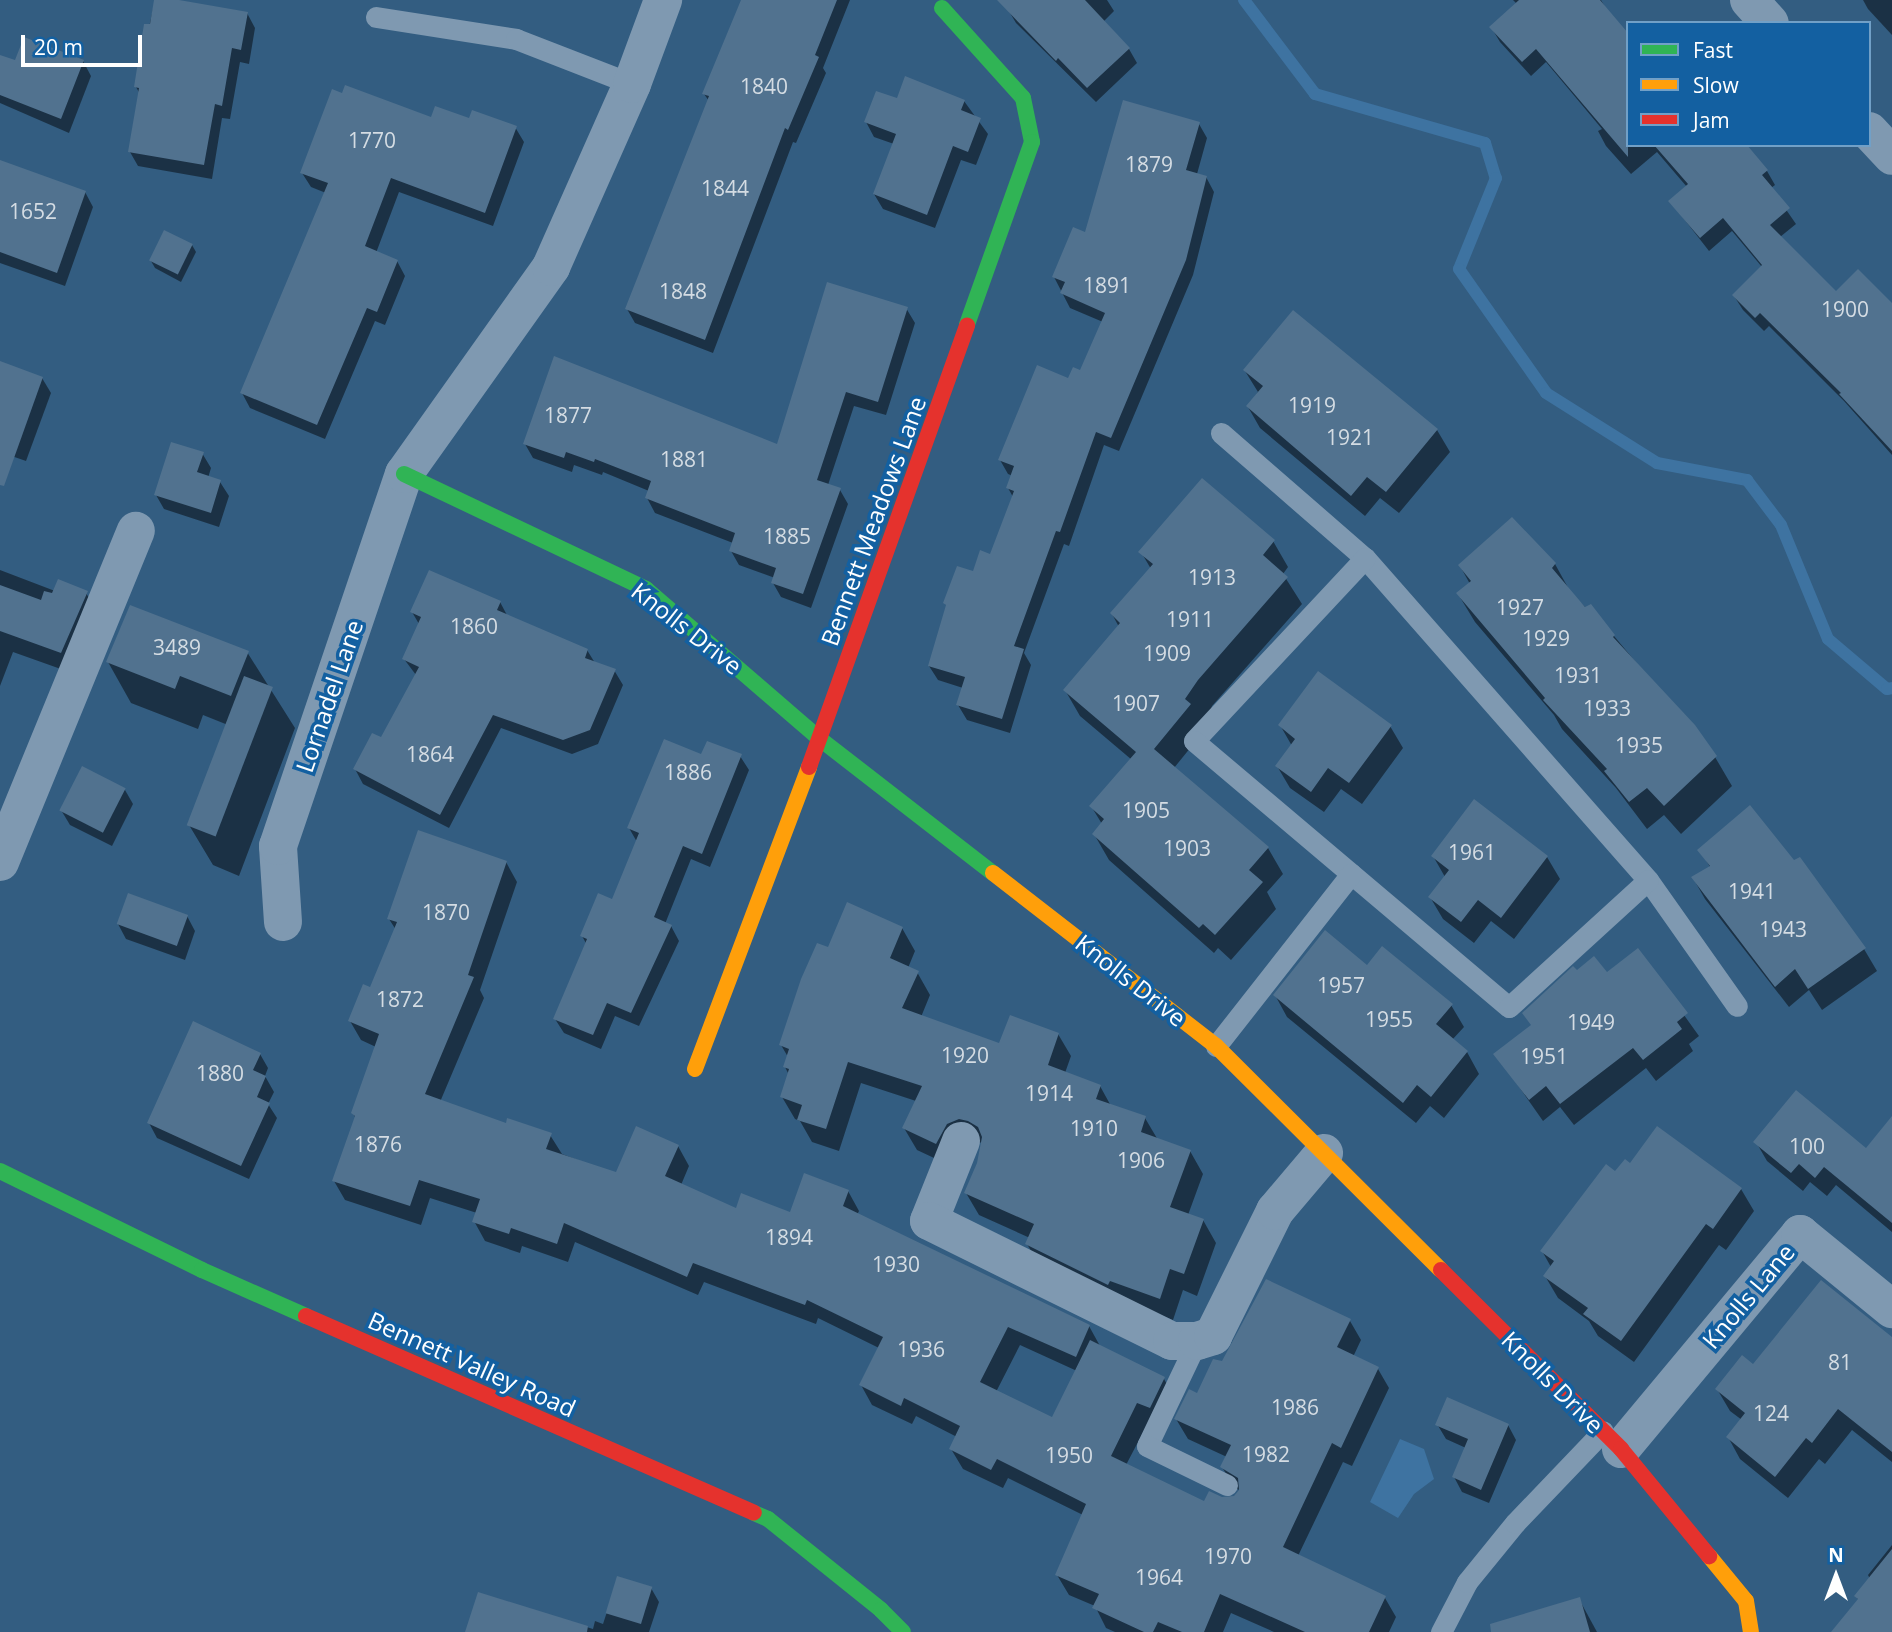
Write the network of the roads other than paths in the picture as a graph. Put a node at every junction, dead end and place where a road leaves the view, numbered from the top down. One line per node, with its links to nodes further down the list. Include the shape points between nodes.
1 (663, 0): 6 (street)
2 (1749, 0): 5 (street)
3 (942, 8): 13 (street, Bennett Meadows Lane, via 1023,98 1032,142)
4 (376, 17): 6 (lane, via 516,39)
5 (1768, 21)
6 (632, 84): 10 (street, via 551,267)
7 (1871, 133): 8 (street)
8 (1892, 156)
9 (1221, 433): 12 (lane)
10 (404, 474): 13 (street, Knolls Drive, via 646,589); 17 (street, Lornadel Lane, via 278,846)
11 (136, 531): 14 (street)
12 (1365, 558): 15 (lane, via 1194,741); 16 (lane)
13 (820, 738): 19 (street, Knolls Drive); 20 (street, Bennett Meadows Lane)
14 (0, 862)
15 (1352, 874): 16 (lane, via 1508,1007); 19 (lane)
16 (1648, 880): 18 (lane)
17 (283, 922)
18 (1737, 1006)
19 (1216, 1046): 22 (street, Knolls Drive)
20 (695, 1069)
21 (961, 1141): 25 (street, via 929,1221 1172,1341)
22 (1324, 1153): 25 (street, via 1275,1211 1213,1336); 26 (street, Knolls Drive)
23 (0, 1171): 29 (street, Bennett Valley Road, via 201,1270 768,1519)
24 (1892, 1309): 26 (street, Knolls Lane, via 1800,1234)
25 (1197, 1341): 27 (lane, via 1147,1446)
26 (1612, 1440): 28 (lane, via 1515,1523 1467,1582); 30 (street, Knolls Drive, via 1746,1601)
27 (1227, 1485)
28 (1447, 1627)
29 (903, 1632)
30 (1751, 1632)

